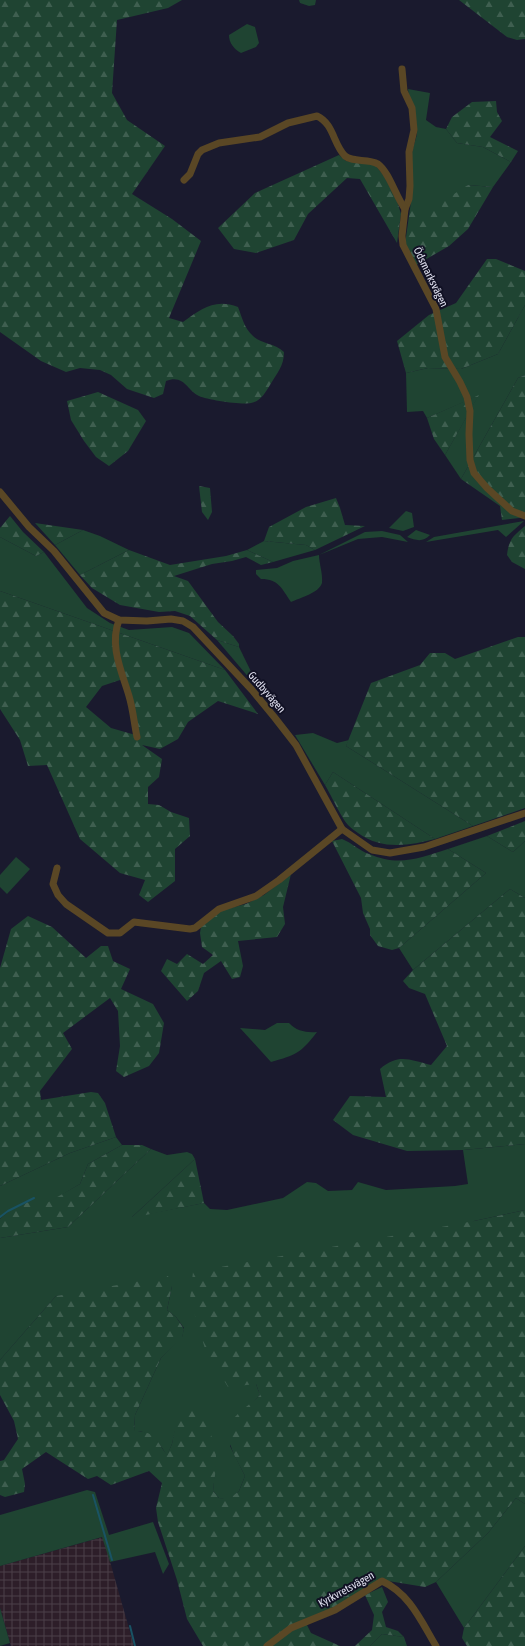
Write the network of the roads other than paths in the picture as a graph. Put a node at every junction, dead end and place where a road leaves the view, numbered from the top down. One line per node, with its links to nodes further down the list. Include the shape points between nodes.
1 (402, 69): 3 (street, Ödsmarksvägen, via 404,91 412,108 414,130 409,152 410,193)
2 (184, 180): 3 (street, via 190,174 202,150 219,143 260,137 288,123 317,116 328,124 348,158 379,165)
3 (405, 209): 5 (street, Ödsmarksvägen, via 403,245 436,308 445,357 467,397 470,411 470,460 474,473 512,510)
4 (0, 492): 6 (street, Gudbyvägen, via 29,527 54,551 104,613)
5 (525, 516)
6 (119, 620): 7 (street, via 116,628 116,658 129,698); 9 (street, Gudbyvägen, via 171,619 183,621 193,627 252,690 296,745)
7 (137, 737)
8 (525, 813): 9 (street, Gudbyvägen, via 424,848 390,853 372,850)
9 (342, 829): 10 (street, via 280,880 256,896 219,909 190,929 134,922 120,933 108,933 71,908 58,895 53,884)
10 (57, 868)
11 (267, 1646): 12 (street, Kyrkvretsvägen, via 291,1628 335,1610 382,1581 395,1587 413,1606)
12 (436, 1646)

